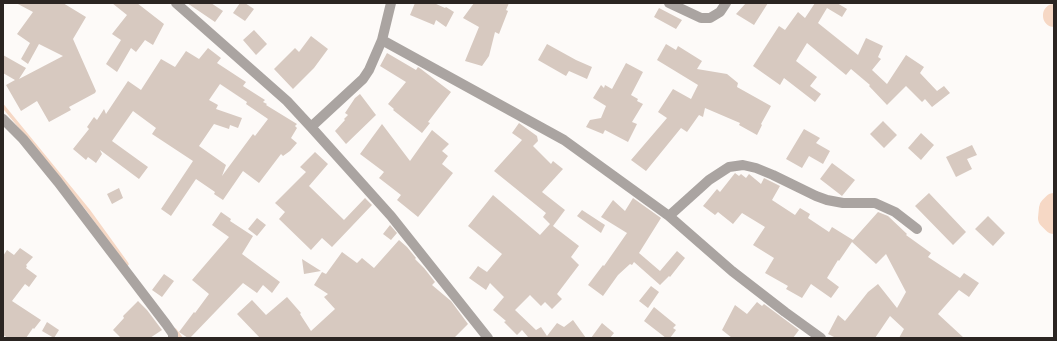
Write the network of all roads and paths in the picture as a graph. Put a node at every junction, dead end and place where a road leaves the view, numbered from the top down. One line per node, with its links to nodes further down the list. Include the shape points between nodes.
1 (176, 3): 7 (street, via 287,101)
2 (391, 3): 5 (street)
3 (669, 3): 4 (street, via 701,18 710,18 720,12)
4 (726, 3)
5 (382, 40): 7 (street, via 363,79); 8 (street, via 564,140)
6 (3, 119): 10 (street, via 58,182 166,324)
7 (311, 127): 11 (street, via 391,216)
8 (668, 216): 9 (street, via 709,180 730,167 743,165 756,168 827,200 875,203 895,212); 12 (street, via 732,271)
9 (917, 229)
10 (173, 338)
11 (488, 338)
12 (821, 338)

